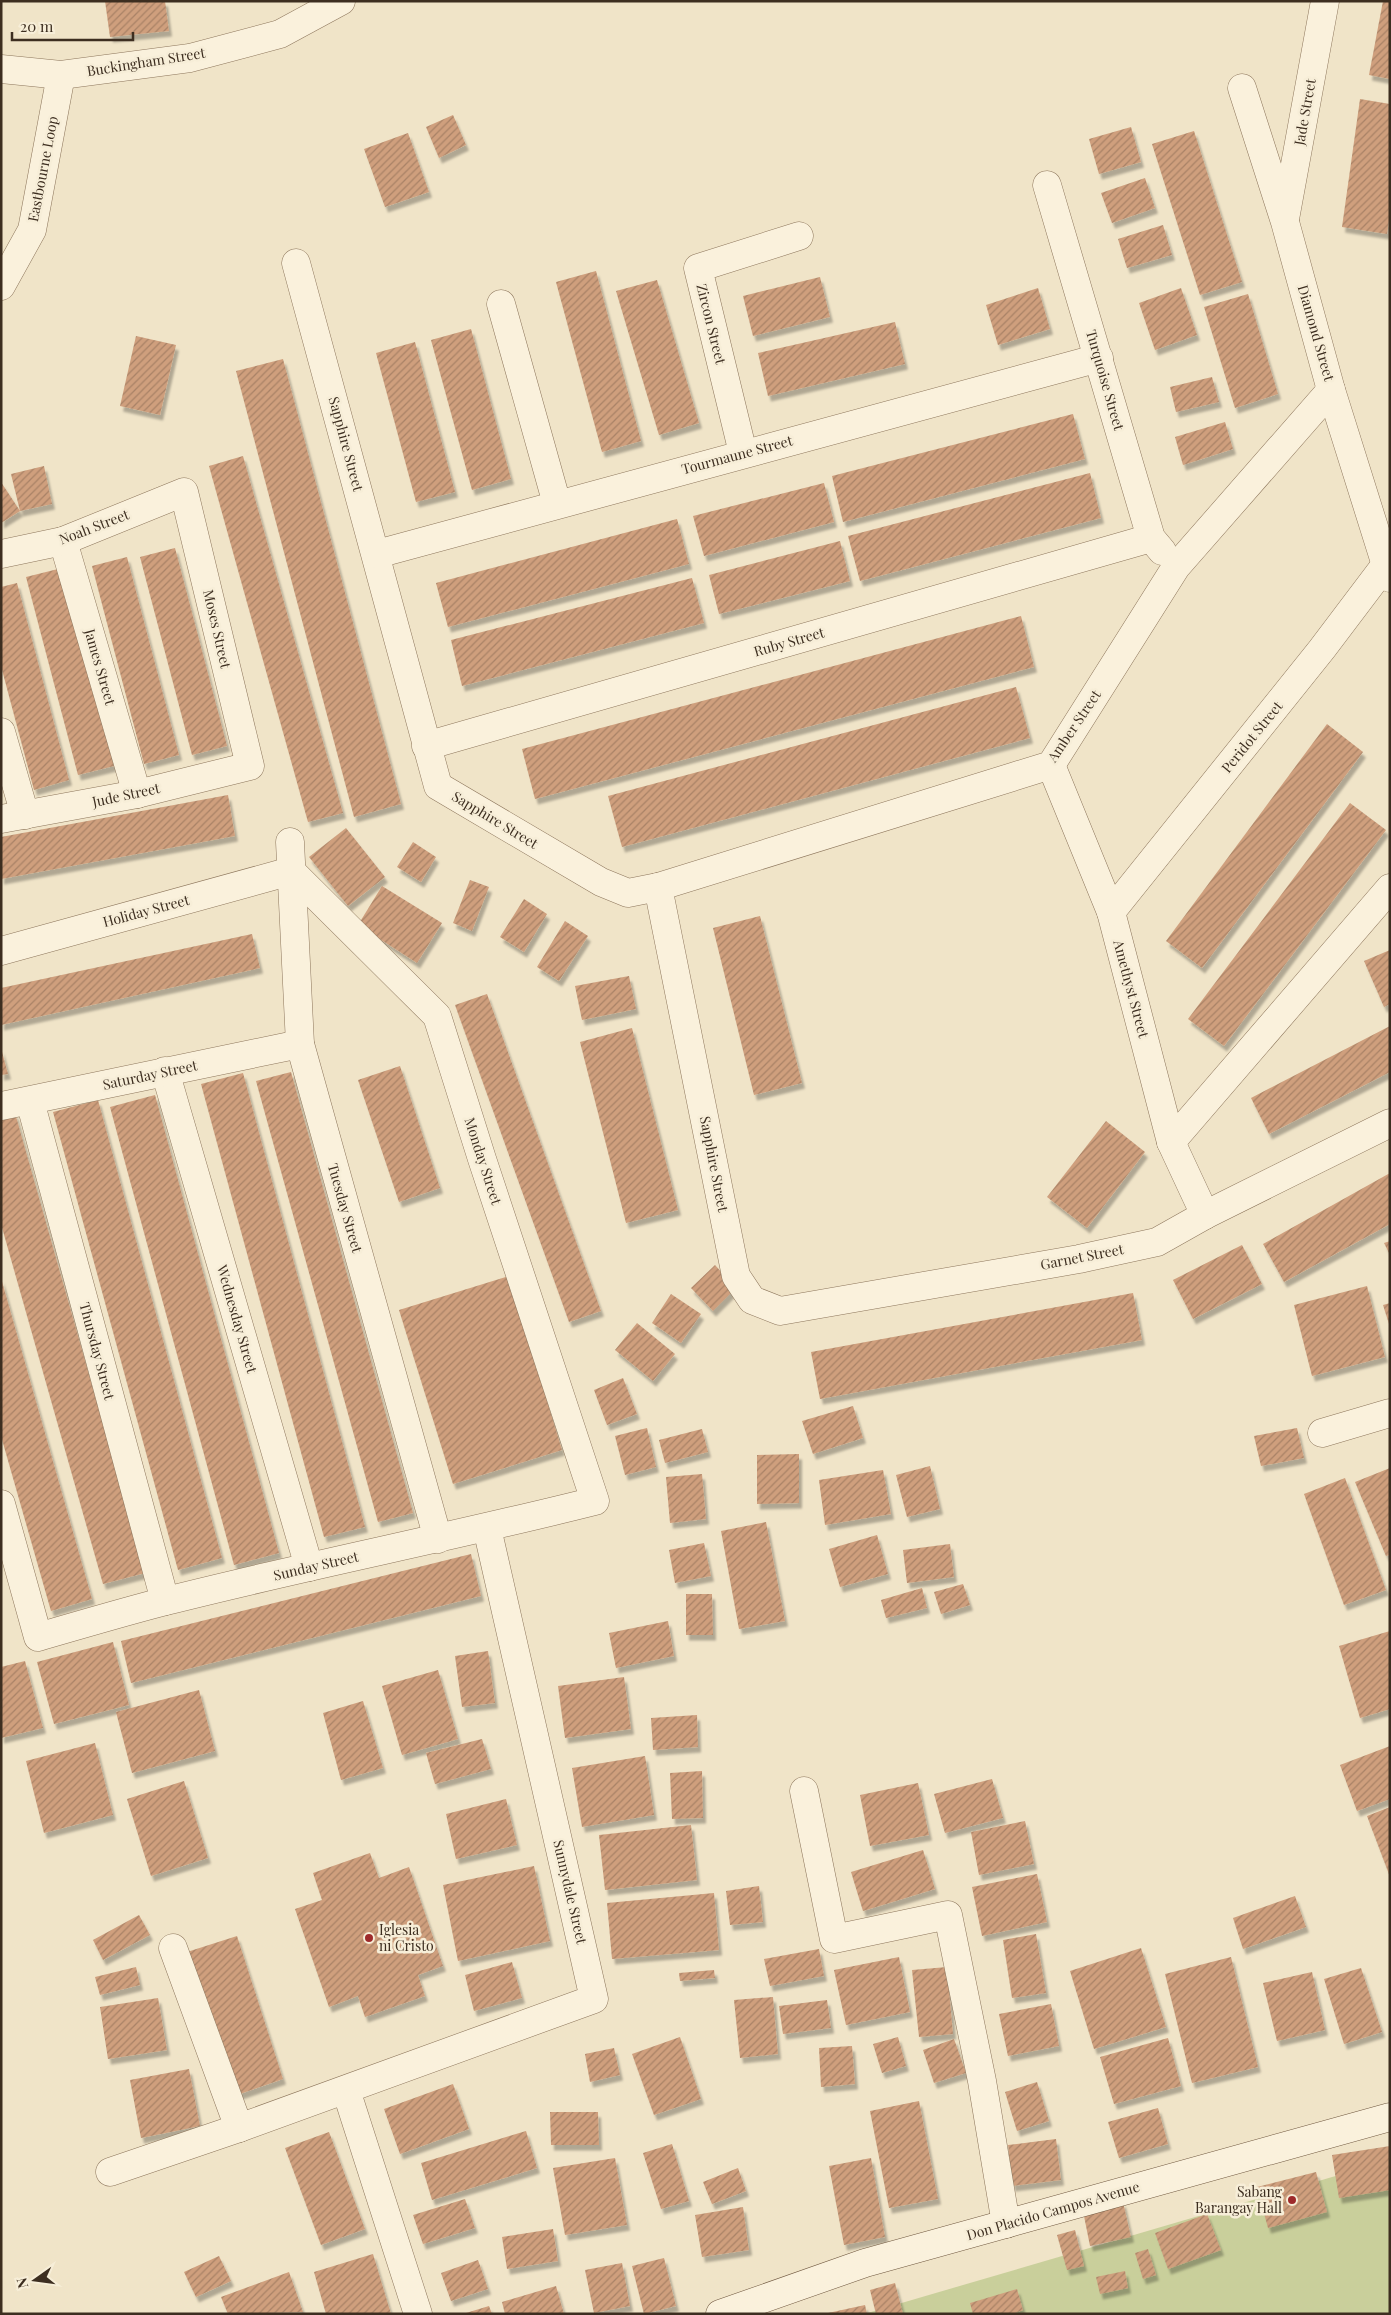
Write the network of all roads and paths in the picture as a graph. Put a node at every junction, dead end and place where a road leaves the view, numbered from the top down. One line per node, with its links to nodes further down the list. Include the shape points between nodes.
1 (341, 1): 4 (street, Buckingham Street, via 280,34 190,58)
2 (1325, 1): 7 (street, Jade Street)
3 (1, 68): 4 (street, Buckingham Street)
4 (61, 75): 10 (street, Eastbourne Loop, via 32,230)
5 (1242, 88): 7 (street, Diamond Street)
6 (1046, 185): 12 (street, Turquoise Street)
7 (1285, 222): 13 (street, Diamond Street)
8 (799, 236): 14 (street, Zircon Street, via 698,268)
9 (296, 263): 20 (street, Sapphire Street)
10 (1, 286)
11 (501, 304): 16 (street)
12 (1099, 358): 14 (street, Tourmaune Street); 17 (street, Turquoise Street)
13 (1332, 390): 21 (street, Amber Street); 22 (street, Diamond Street)
14 (743, 453): 16 (street, Tourmaune Street)
15 (184, 492): 18 (street, Noah Street); 26 (street, Moses Street)
16 (557, 504): 20 (street, Tourmaune Street)
17 (1151, 538): 21 (street, Turquoise Street); 24 (street, Ruby Street)
18 (63, 541): 19 (street, Noah Street); 27 (street, James Street)
19 (1, 554)
20 (377, 554): 24 (street, Sapphire Street)
21 (1176, 567): 25 (street, Amber Street)
22 (1388, 567): 33 (street, Peridot Street)
23 (1, 732): 28 (street)
24 (426, 746): 31 (street, Sapphire Street, via 438,786 601,882 628,892)
25 (1051, 765): 31 (street, Amber Street); 33 (street, Amethyst Street)
26 (250, 766): 27 (street, Jude Street)
27 (137, 794): 28 (street, Jude Street)
28 (13, 817)
29 (290, 842): 30 (street, Tuesday Street)
30 (291, 871): 34 (street, Holiday Street); 35 (street, Tuesday Street); 45 (street, Monday Street, via 437,1016)
31 (658, 887): 42 (street, Sapphire Street, via 736,1276)
32 (1390, 888): 40 (street)
33 (1111, 912): 40 (street, Amethyst Street)
34 (1, 951)
35 (300, 1044): 36 (street, Saturday Street); 48 (street, Tuesday Street)
36 (165, 1071): 37 (street, Saturday Street); 49 (street, Wednesday Street)
37 (30, 1101): 38 (street, Saturday Street); 50 (street, Thursday Street)
38 (1, 1106)
39 (1390, 1123): 41 (street, Garnet Street)
40 (1171, 1142): 41 (street, Amethyst Street)
41 (1206, 1215): 42 (street, Garnet Street, via 1157,1242 1079,1258 780,1311)
42 (752, 1300)
43 (1390, 1413): 44 (street)
44 (1322, 1433)
45 (595, 1501): 47 (street, Sunday Street)
46 (1, 1504): 50 (street, Sunday Street, via 38,1636)
47 (487, 1528): 48 (street, Sunday Street); 53 (street, Sunnydale Street, via 594,1999)
48 (438, 1539): 49 (street, Sunday Street)
49 (308, 1567): 50 (street, Sunday Street)
50 (165, 1601)
51 (804, 1791): 57 (street, via 834,1939 948,1915)
52 (173, 1948): 55 (street)
53 (346, 2090): 55 (street, Sunnydale Street); 58 (street)
54 (1390, 2117): 57 (street, Don Placido Campos Avenue)
55 (239, 2128): 56 (street, Sunnydale Street)
56 (110, 2172)
57 (1006, 2224): 59 (street, Don Placido Campos Avenue, via 864,2263)
58 (418, 2314)
59 (720, 2314)

